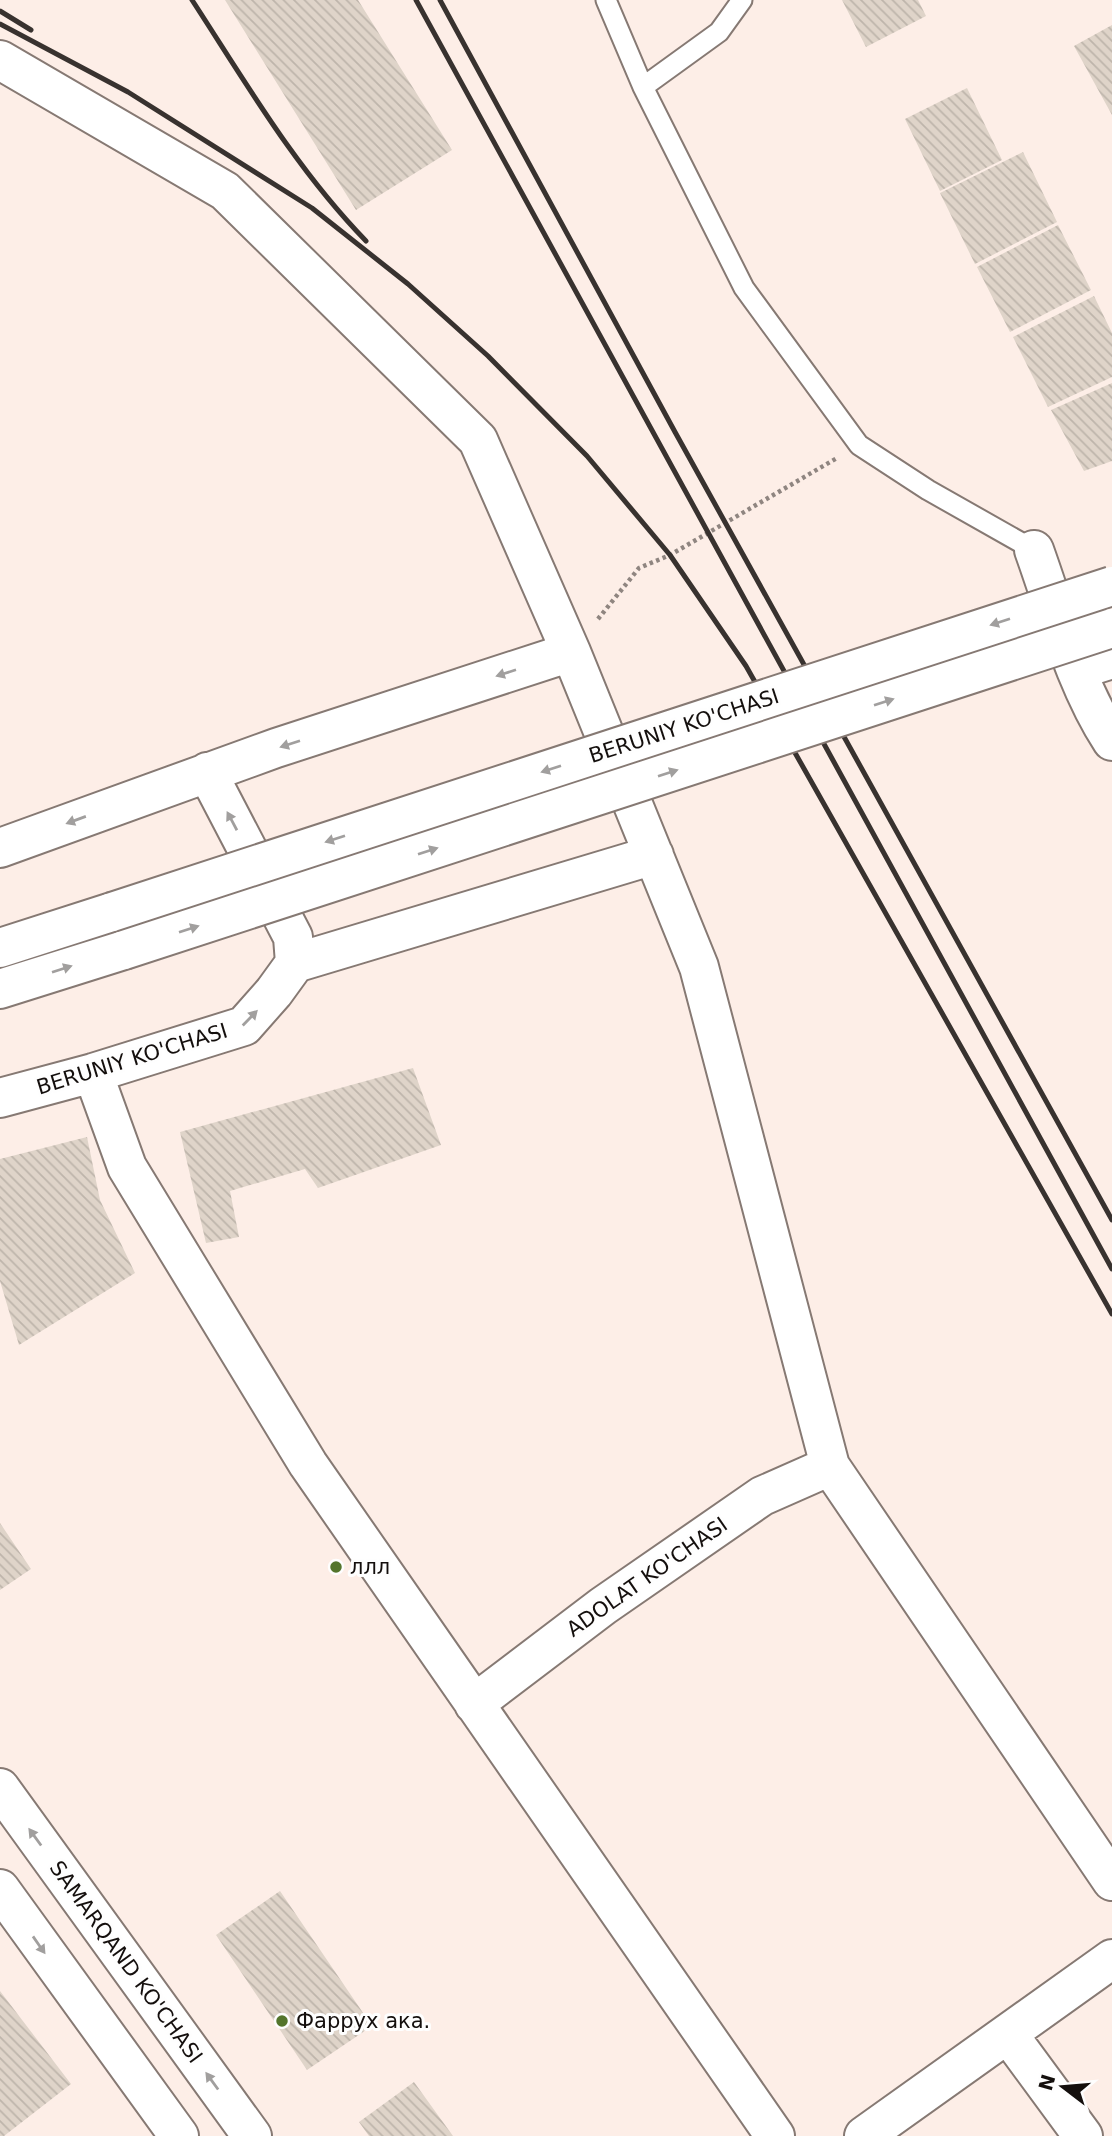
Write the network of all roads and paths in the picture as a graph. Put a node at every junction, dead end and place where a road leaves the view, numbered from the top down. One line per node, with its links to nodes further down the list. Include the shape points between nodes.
1 (606, 0): 4 (lane)
2 (742, 0): 4 (lane, via 719,32)
3 (0, 60): 9 (street, via 225,191 478,440)
4 (643, 87): 5 (lane, via 744,288)
5 (859, 445): 6 (lane); 9 (path, via 670,555 639,568)
6 (1034, 550): 10 (street)
7 (1112, 586): 15 (street, BERUNIY KO'CHASI, one-way to 15, bridge)
8 (1112, 628): 17 (street, BERUNIY KO'CHASI, one-way to 8, bridge)
9 (571, 652): 12 (street, one-way to 12); 14 (street)
10 (1094, 664): 11 (street, via 1103,727)
11 (1112, 741)
12 (207, 772): 13 (street, one-way to 13); 16 (street, one-way to 12, via 293,937)
13 (0, 848)
14 (653, 855): 16 (street); 20 (street, via 699,967)
15 (0, 948)
16 (295, 963): 18 (street, BERUNIY KO'CHASI, one-way to 16, via 244,1026)
17 (0, 989)
18 (93, 1073): 19 (street, BERUNIY KO'CHASI); 21 (street, via 127,1167 308,1464)
19 (0, 1098)
20 (830, 1466): 21 (street, ADOLAT KO'CHASI, via 762,1496 603,1606); 23 (street)
21 (474, 1704): 29 (street)
22 (0, 1788): 28 (street, SAMARQAND KO'CHASI, one-way to 22)
23 (1112, 1881)
24 (0, 1889): 27 (street, one-way to 27)
25 (1112, 1959): 26 (street)
26 (1008, 2034): 30 (street); 31 (street)
27 (178, 2136)
28 (252, 2136)
29 (775, 2136)
30 (864, 2136)
31 (1083, 2136)

